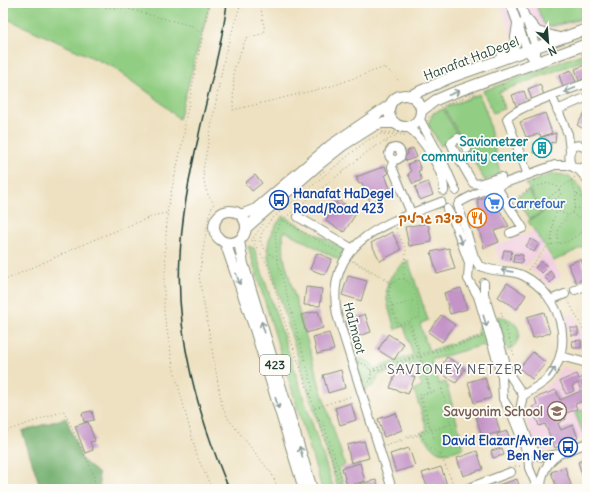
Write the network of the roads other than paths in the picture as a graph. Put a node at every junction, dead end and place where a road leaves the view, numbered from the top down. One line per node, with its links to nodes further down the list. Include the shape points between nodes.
1 (510, 3): 3 (street)
2 (520, 3): 3 (street)
3 (522, 22): 5 (main road, via 537,32); 7 (street); 8 (main road, via 515,44)
4 (587, 29): 5 (main road, Hanafat HaDegel)
5 (561, 38): 7 (main road, Hanafat HaDegel)
6 (587, 44): 9 (main road, Hanafat HaDegel)
7 (532, 48): 8 (main road, Hanafat HaDegel); 9 (street)
8 (491, 63): 11 (main road, Hanafat HaDegel)
9 (536, 63): 17 (main road, Hanafat HaDegel, one-way to 9, via 428,105 450,94)
10 (587, 83): 12 (street, one-way to 12)
11 (409, 96): 14 (main road, via 398,97); 17 (main road, via 417,100)
12 (552, 97): 15 (street); 28 (street, via 507,113)
13 (587, 98): 15 (street)
14 (390, 105): 16 (main road, via 389,115); 37 (main road, via 330,146 256,209)
15 (557, 110): 18 (street)
16 (394, 123): 17 (main road, via 401,126); 39 (main road, via 382,122 375,125 342,146)
17 (416, 124): 24 (street); 30 (street, via 438,167)
18 (568, 134): 19 (street); 22 (street)
19 (585, 148): 22 (street, via 575,147)
20 (466, 149): 23 (street, via 461,140 454,140 452,146)
21 (390, 150): 36 (street, via 392,167)
22 (570, 152): 25 (street, via 564,161); 26 (street, via 569,162)
23 (458, 156): 24 (street); 27 (street, via 475,184)
24 (444, 164): 31 (street)
25 (555, 166): 26 (street, via 568,165); 28 (street)
26 (583, 170)
27 (501, 177)
28 (531, 177): 29 (street)
29 (496, 186): 32 (street); 40 (street, via 523,228)
30 (444, 191): 31 (street, via 450,189); 33 (street)
31 (457, 192): 32 (street); 34 (street)
32 (476, 192): 34 (street)
33 (441, 202): 35 (street); 36 (street, HaImaot)
34 (459, 204): 35 (street, via 453,209); 44 (street, via 474,258)
35 (447, 209): 45 (street, one-way to 45, via 469,262)
36 (412, 213): 43 (street, HaImaot, via 367,234)
37 (241, 215): 39 (main road); 42 (main road, via 228,211 217,218 214,231 217,237)
38 (298, 217): 43 (street)
39 (246, 228): 41 (main road)
40 (510, 232)
41 (239, 241): 42 (main road); 64 (main road, 423, one-way to 41, via 243,264)
42 (225, 242): 63 (main road, 423, one-way to 63, via 255,329)
43 (353, 249): 65 (street, HaImaot, via 340,272 335,299 337,315)
44 (481, 267): 45 (street, via 473,267); 46 (street, via 488,275); 51 (street, one-way to 44, via 536,284 523,275)
45 (469, 271): 47 (street, via 468,279)
46 (484, 283): 47 (street); 55 (street, via 484,294 509,374)
47 (472, 285): 54 (street, one-way to 54, via 478,296)
48 (587, 285): 49 (street)
49 (575, 290)
50 (565, 294): 51 (street)
51 (550, 300): 52 (street, via 562,328)
52 (560, 356): 53 (street); 55 (street, one-way to 52, via 548,378)
53 (587, 363)
54 (504, 392): 55 (street, via 512,387); 56 (street, via 503,399)
55 (521, 396): 56 (street, via 513,407); 59 (street, via 519,415 530,445)
56 (507, 404): 60 (street, via 528,455)
57 (587, 443): 58 (street)
58 (564, 452): 59 (street); 61 (street, via 553,458)
59 (540, 456): 60 (street, via 534,457); 61 (street, via 546,461)
60 (530, 467): 61 (street, via 536,474); 67 (street)
61 (545, 469): 67 (street)
62 (511, 472): 66 (street)
63 (304, 489)
64 (312, 489)
65 (392, 489)
66 (468, 489)
67 (540, 489)

